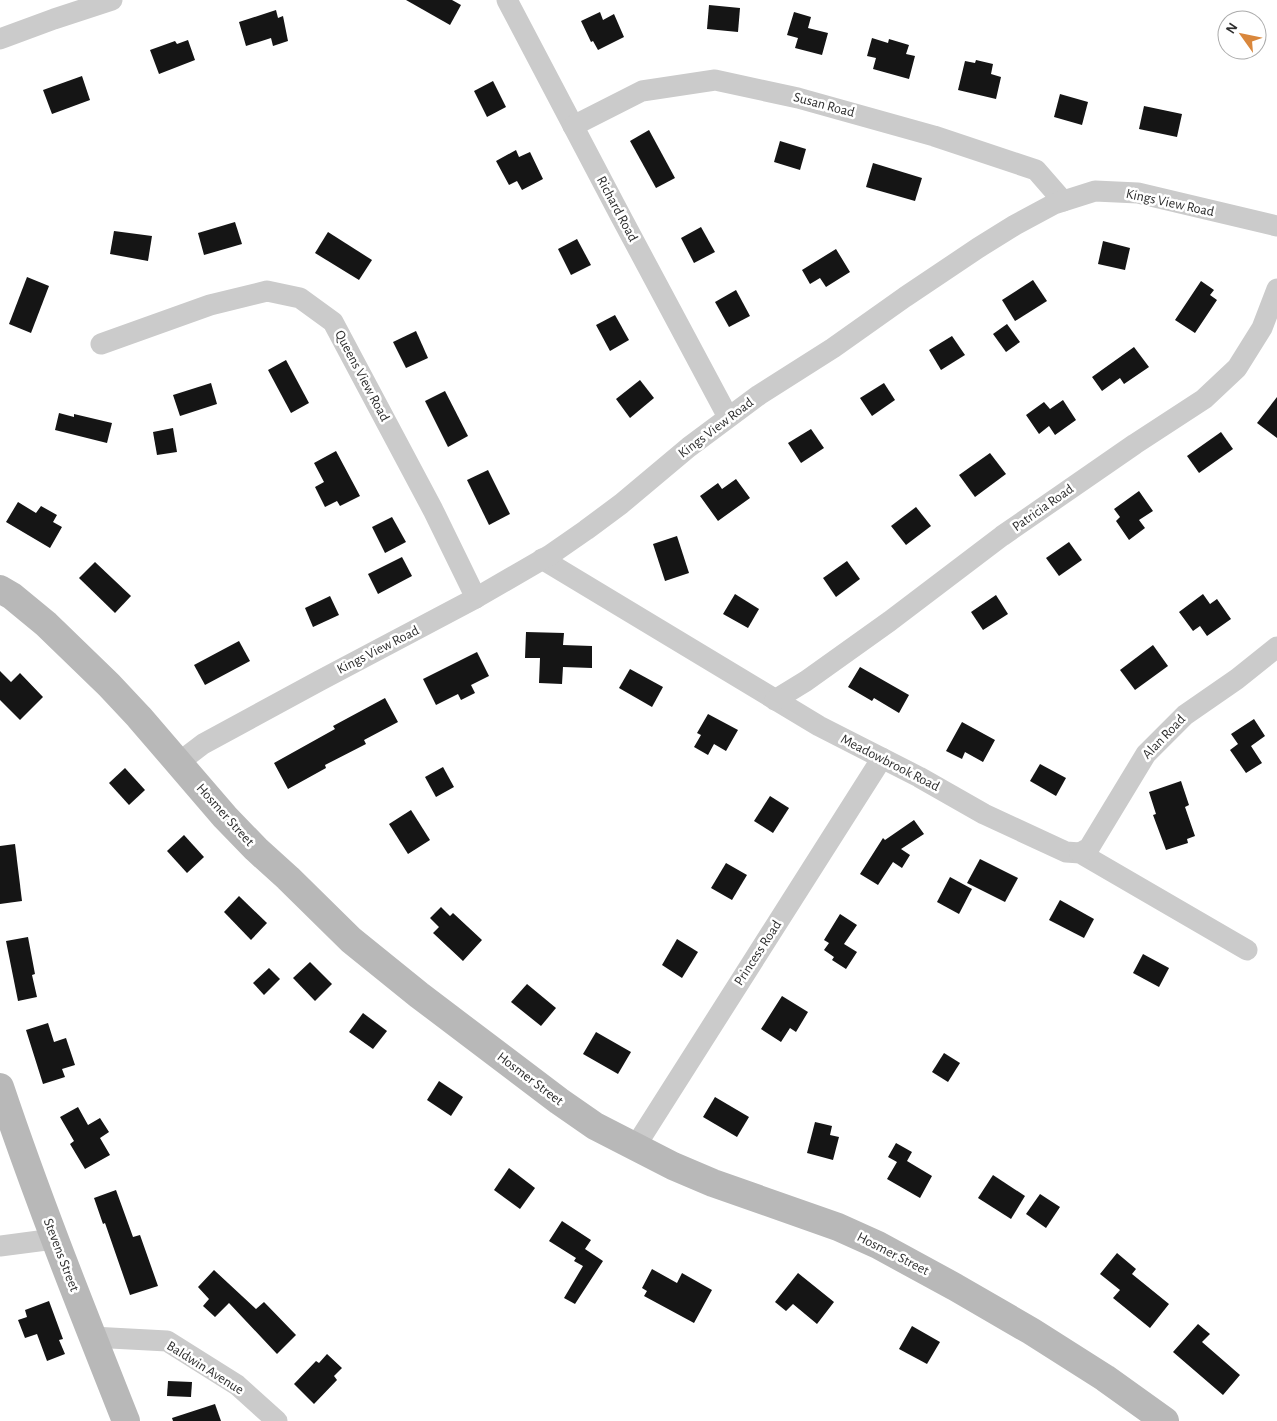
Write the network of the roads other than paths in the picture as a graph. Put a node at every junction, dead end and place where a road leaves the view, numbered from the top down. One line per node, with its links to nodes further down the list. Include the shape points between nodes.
1 (112, 0): 3 (street)
2 (508, 0): 4 (street, Richard Road)
3 (0, 39)
4 (574, 126): 5 (street, Susan Road, via 642,91 715,80 798,98 934,136 1036,170); 9 (street, Richard Road)
5 (1062, 201): 6 (street, Kings View Road, via 1095,191 1138,194); 9 (street, Kings View Road, via 971,253)
6 (1277, 226)
7 (1277, 289): 14 (street, Patricia Road, via 1262,328 1238,368 1204,399 1010,531 890,621)
8 (101, 344): 12 (street, Queens View Road, via 210,305 267,291 300,298 333,322)
9 (728, 417): 10 (street, Kings View Road, via 621,504)
10 (542, 559): 12 (street, Kings View Road); 14 (street, Meadowbrook Road)
11 (0, 588): 16 (street, Hosmer Street, via 78,654)
12 (476, 598): 16 (street, Kings View Road, via 203,744)
13 (1277, 647): 17 (street, Alan Road, via 1185,714 1146,754 1089,848)
14 (775, 700): 15 (street, Meadowbrook Road)
15 (882, 758): 17 (street, Meadowbrook Road, via 984,814 1066,852); 20 (street, Princess Road)
16 (178, 762): 20 (street, Hosmer Street, via 256,849 371,957 559,1101 595,1126)
17 (1080, 853): 18 (street, Meadowbrook Road)
18 (1247, 950)
19 (0, 1087): 21 (street, Stevens Street)
20 (635, 1147): 26 (street, Hosmer Street, via 713,1183 878,1245 1031,1331)
21 (54, 1238): 22 (street); 23 (street, Stevens Street)
22 (0, 1246)
23 (92, 1337): 24 (street, Stevens Street); 25 (street, Baldwin Avenue, via 166,1341 237,1385)
24 (126, 1421)
25 (277, 1421)
26 (1166, 1421)

